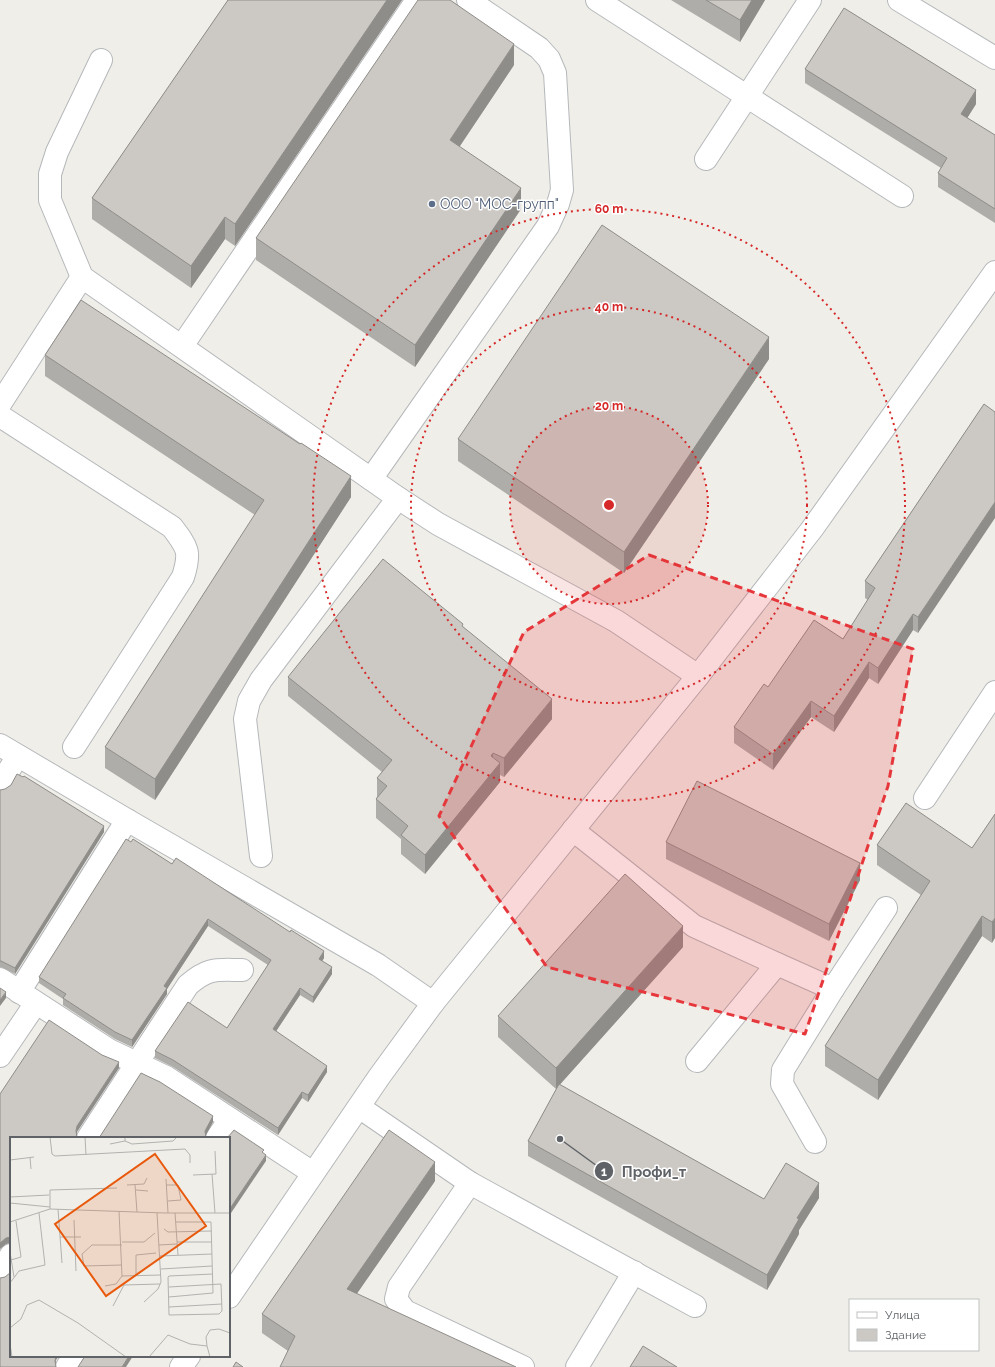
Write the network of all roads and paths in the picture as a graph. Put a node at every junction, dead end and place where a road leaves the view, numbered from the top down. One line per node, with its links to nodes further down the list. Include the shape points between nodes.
1 (417, 0): 13 (street)
2 (468, 0): 16 (street, via 539,48 549,59 555,73 562,190 548,226)
3 (598, 0): 8 (street)
4 (810, 0): 8 (street)
5 (899, 0): 6 (street)
6 (995, 58)
7 (101, 60): 12 (street, via 57,152 50,174 50,200)
8 (747, 96): 9 (street); 10 (street)
9 (706, 159)
10 (902, 196)
11 (995, 272): 18 (street, via 812,529)
12 (82, 277): 13 (street); 14 (street)
13 (182, 346): 16 (street)
14 (0, 404)
15 (0, 416): 20 (street, via 172,527 186,545 189,560 183,577)
16 (371, 479): 17 (street)
17 (398, 498): 18 (street, via 438,524 616,622); 26 (street, via 262,680 249,702 245,719)
18 (698, 676): 25 (street)
19 (995, 692): 23 (street)
20 (74, 747)
21 (9, 750): 22 (street); 24 (street)
22 (0, 784)
23 (925, 798)
24 (127, 820): 32 (street); 33 (street, via 378,965)
25 (573, 830): 28 (street, via 694,926); 33 (street)
26 (261, 856)
27 (886, 908): 31 (street)
28 (777, 964): 31 (street); 35 (street)
29 (242, 970): 36 (street, via 212,970 200,975 188,985)
30 (0, 979): 32 (street)
31 (834, 989): 41 (street, via 783,1070 782,1084)
32 (27, 997): 34 (street); 36 (street, via 109,1050)
33 (432, 1003): 37 (street)
34 (0, 1056)
35 (697, 1062)
36 (137, 1064): 38 (street, via 166,1077); 39 (street)
37 (358, 1107): 42 (street); 43 (street)
38 (230, 1119): 40 (street); 42 (street)
39 (89, 1137)
40 (218, 1137)
41 (815, 1142)
42 (313, 1173): 47 (street)
43 (470, 1183): 46 (street); 53 (street, via 399,1287 396,1299 405,1311)
44 (10, 1257): 45 (street)
45 (0, 1272)
46 (634, 1272): 48 (street); 54 (street)
47 (230, 1296)
48 (695, 1306)
49 (73, 1357): 51 (street)
50 (188, 1357): 52 (street)
51 (66, 1367)
52 (182, 1367)
53 (523, 1367)
54 (577, 1367)

